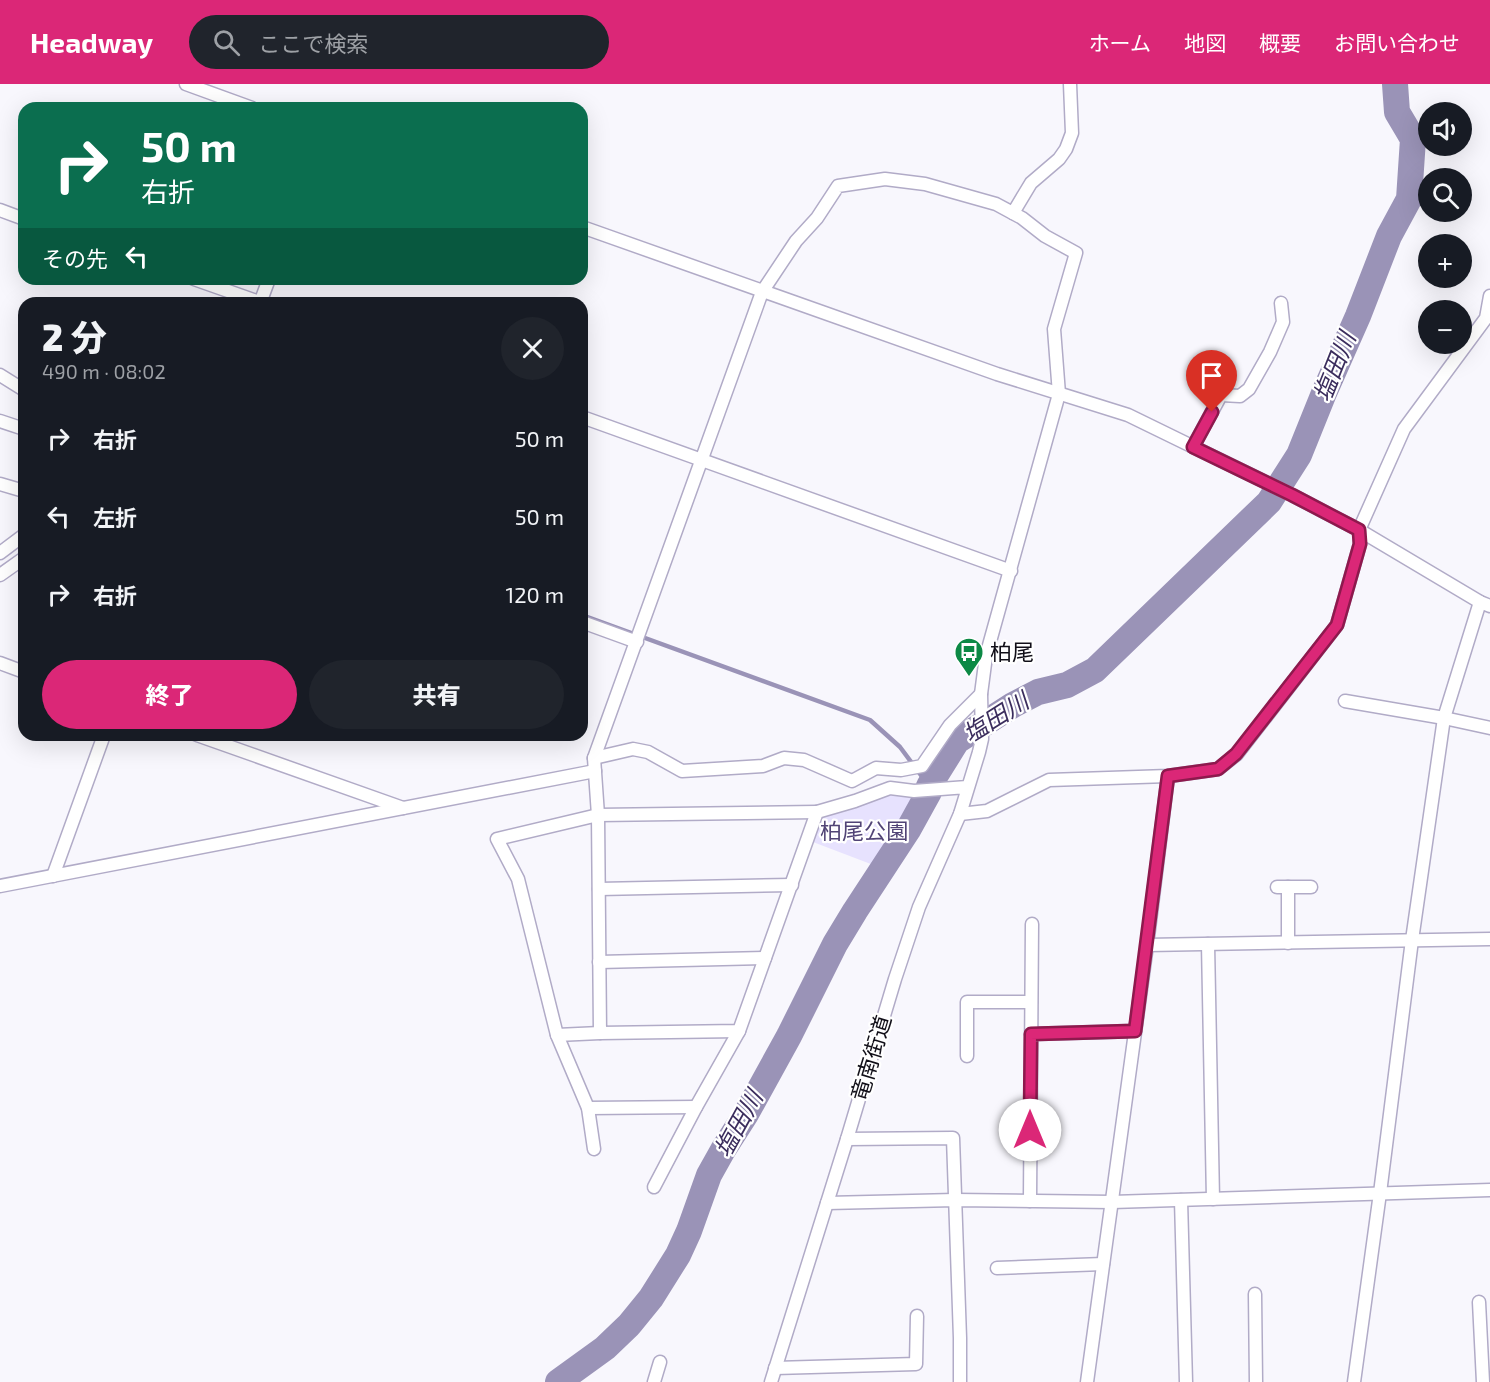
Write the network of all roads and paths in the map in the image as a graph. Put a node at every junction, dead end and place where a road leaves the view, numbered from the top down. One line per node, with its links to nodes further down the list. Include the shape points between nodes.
1 (186, 84): 3 (street)
2 (1070, 84): 5 (street, via 1072,134 1066,150 1031,183)
3 (236, 102)
4 (0, 210): 6 (street)
5 (1013, 213): 9 (street, via 996,204 925,184 885,179 838,186); 15 (street, 竜南街道, via 1076,253 1054,329)
6 (18, 217)
7 (588, 229): 9 (street)
8 (211, 285): 11 (street)
9 (762, 292): 15 (street); 20 (street)
10 (1490, 296): 23 (street, via 1486,318 1404,429)
11 (244, 297)
12 (1281, 303): 19 (street, via 1283,322 1249,389 1240,396 1221,395)
13 (0, 375): 14 (street)
14 (18, 386)
15 (1059, 394): 19 (street, via 1128,415); 27 (street, 竜南街道)
16 (588, 419): 20 (street)
17 (0, 421): 18 (street)
18 (18, 427)
19 (1193, 447): 23 (street)
20 (701, 460): 27 (street); 31 (street)
21 (0, 484): 22 (street)
22 (18, 489)
23 (1359, 530): 29 (street); 41 (street, via 1360,544 1337,625 1244,745 1218,769)
24 (18, 539): 25 (street)
25 (1, 551)
26 (18, 562): 28 (street)
27 (1011, 572): 34 (street, 竜南街道, via 986,656)
28 (0, 575)
29 (1485, 604): 36 (street)
30 (588, 624): 31 (street)
31 (637, 642): 40 (street)
32 (0, 663): 33 (street)
33 (18, 670)
34 (981, 699): 40 (street, via 950,725 922,766 901,770 876,768 852,781 804,760 784,758 764,766 682,771 648,752 633,749); 42 (street, 竜南街道, via 982,739)
35 (1346, 701): 36 (street)
36 (1444, 718): 37 (street); 54 (street)
37 (1490, 728)
38 (102, 741): 47 (street)
39 (214, 741): 43 (street)
40 (594, 765): 43 (street); 46 (street)
41 (1168, 776): 45 (street, via 1049,780 987,811); 57 (street)
42 (967, 787): 44 (street, via 890,789); 45 (street, 竜南街道)
43 (403, 808): 47 (street)
44 (817, 812): 46 (street); 48 (street)
45 (960, 814): 69 (street, 竜南街道, via 919,907)
46 (598, 815): 51 (street); 65 (street, via 497,838 518,879)
47 (53, 876): 49 (street)
48 (792, 885): 51 (street); 58 (street)
49 (0, 886)
50 (1311, 887): 55 (street, via 1282,887)
51 (599, 889): 59 (street)
52 (1032, 924): 60 (street)
53 (1490, 939): 54 (street)
54 (1412, 940): 55 (street); 73 (street)
55 (1288, 943): 56 (street)
56 (1208, 944): 57 (street); 74 (street)
57 (1147, 945): 62 (street)
58 (765, 958): 59 (street); 61 (street)
59 (599, 962): 63 (street)
60 (1031, 1002): 64 (street); 66 (street, via 968,1002)
61 (739, 1031): 63 (street); 67 (street)
62 (1135, 1031): 64 (street); 78 (street)
63 (600, 1033): 65 (street)
64 (1031, 1034): 77 (street)
65 (556, 1035): 68 (street)
66 (967, 1056)
67 (696, 1107): 68 (street); 71 (street)
68 (588, 1108): 70 (street)
69 (847, 1139): 75 (street, via 953,1138); 79 (street, 竜南街道)
70 (594, 1149)
71 (654, 1187)
72 (1490, 1190): 73 (street)
73 (1380, 1193): 74 (street); 93 (street)
74 (1213, 1199): 76 (street)
75 (955, 1200): 77 (street); 79 (street); 89 (street)
76 (1181, 1200): 78 (street); 91 (street)
77 (1030, 1201): 78 (street)
78 (1112, 1202): 80 (street)
79 (827, 1203): 86 (street, 竜南街道)
80 (1103, 1264): 81 (street); 90 (street)
81 (997, 1268)
82 (1255, 1293): 92 (street)
83 (1479, 1302): 94 (street)
84 (916, 1316): 86 (street, via 916,1364)
85 (660, 1362): 87 (street)
86 (775, 1368): 88 (street, 竜南街道)
87 (654, 1382)
88 (771, 1382)
89 (960, 1382)
90 (1087, 1382)
91 (1186, 1382)
92 (1256, 1382)
93 (1354, 1382)
94 (1483, 1382)

